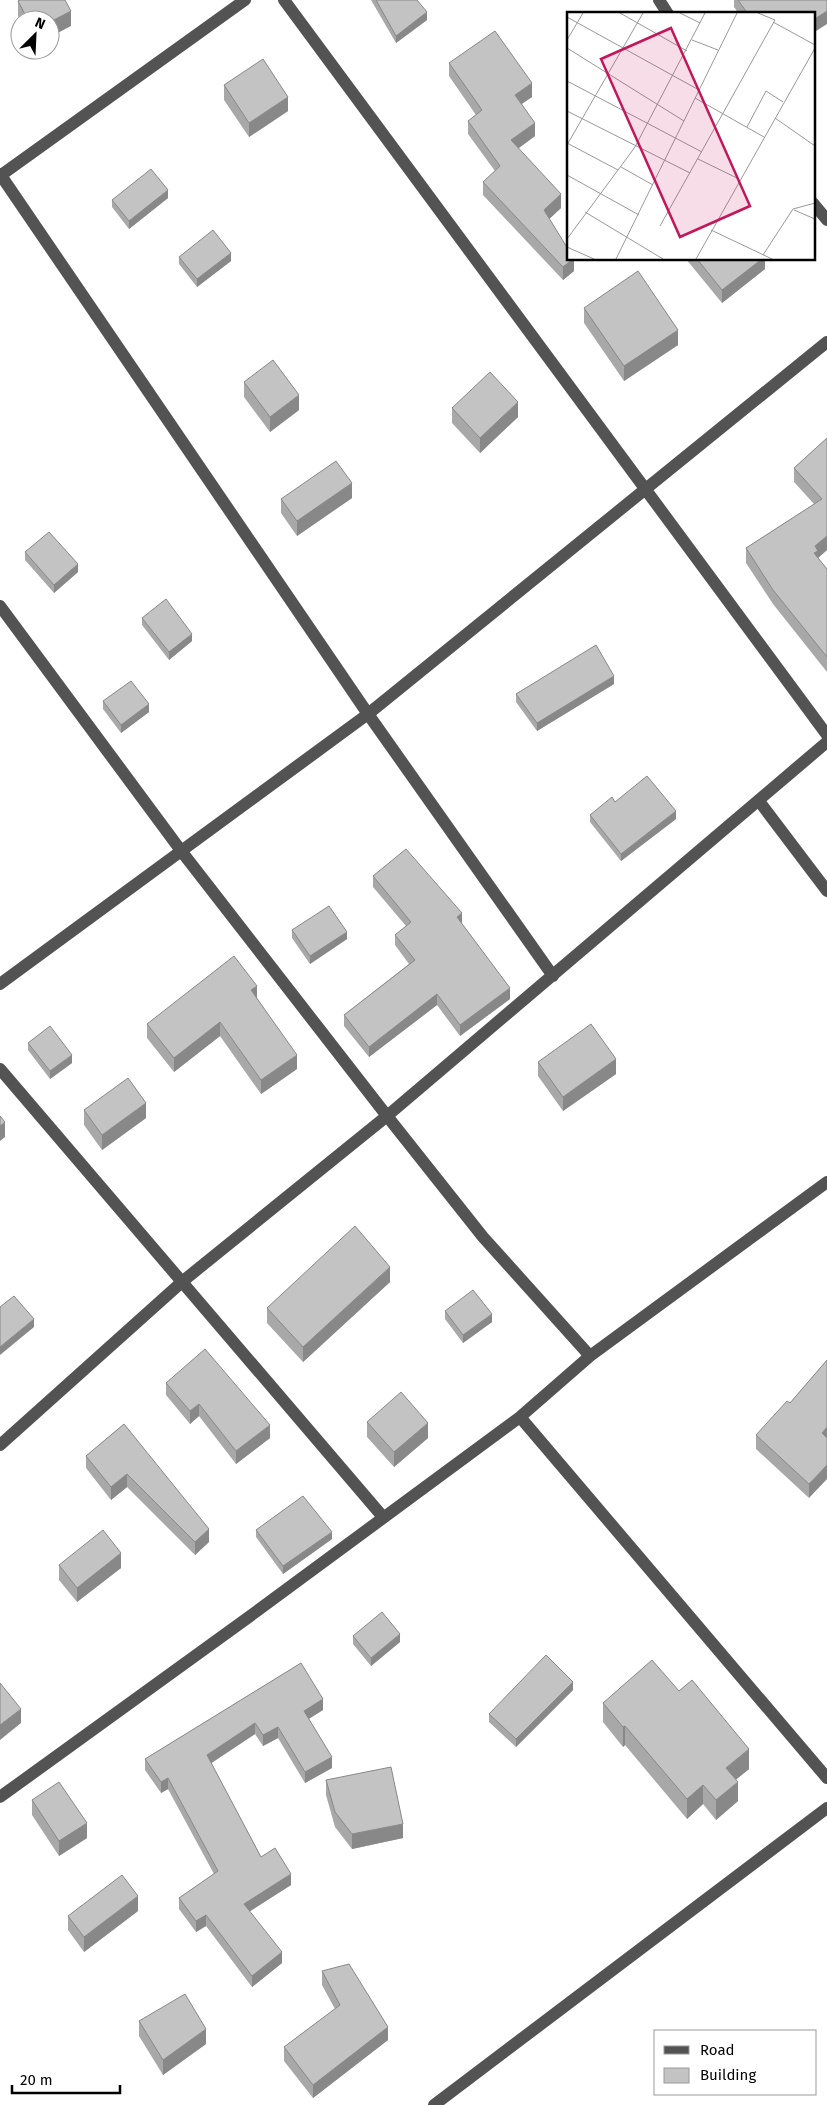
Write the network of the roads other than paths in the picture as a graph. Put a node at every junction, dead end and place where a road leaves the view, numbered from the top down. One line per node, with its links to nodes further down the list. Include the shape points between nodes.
1 (246, 0): 5 (street)
2 (284, 0): 9 (street)
3 (659, 0): 4 (street)
4 (667, 12)
5 (0, 175): 11 (street)
6 (814, 204): 7 (street)
7 (827, 220)
8 (827, 342): 9 (street)
9 (644, 489): 11 (street); 12 (street)
10 (0, 606): 15 (street)
11 (368, 714): 15 (street); 17 (street)
12 (827, 735)
13 (827, 742): 14 (street)
14 (759, 801): 16 (street); 17 (street)
15 (182, 852): 18 (street); 20 (street)
16 (827, 891)
17 (553, 976): 20 (street)
18 (0, 984)
19 (0, 1068): 22 (street)
20 (387, 1116): 22 (street); 23 (street, via 483,1237)
21 (827, 1182): 23 (street)
22 (183, 1281): 25 (street); 26 (street)
23 (590, 1356): 24 (street)
24 (520, 1417): 26 (street); 27 (street)
25 (0, 1445)
26 (383, 1517): 28 (street)
27 (827, 1778)
28 (0, 1797)
29 (827, 1808): 30 (street)
30 (434, 2105)

